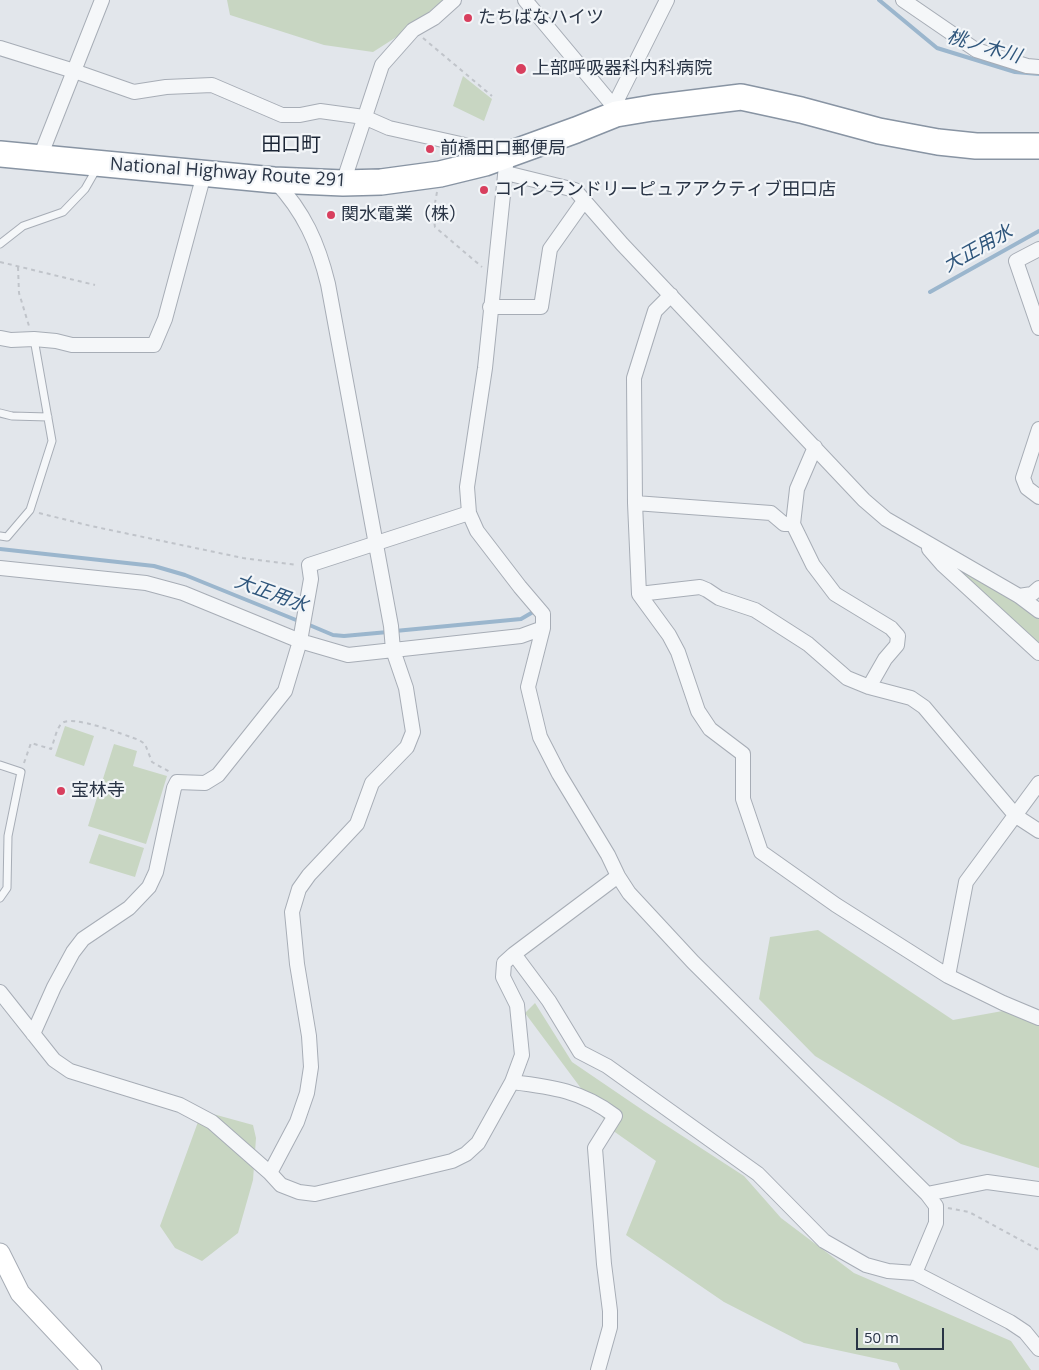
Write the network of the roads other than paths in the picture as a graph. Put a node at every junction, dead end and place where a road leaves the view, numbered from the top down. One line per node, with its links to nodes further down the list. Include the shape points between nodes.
1 (102, 0): 8 (street)
2 (454, 0): 10 (street, via 414,30 382,66)
3 (525, 0): 9 (street, via 610,102)
4 (667, 0): 9 (street, via 617,100)
5 (904, 0): 7 (street, via 976,50)
6 (0, 48): 8 (street)
7 (1039, 67)
8 (74, 71): 10 (street, via 134,92 212,85 282,115 320,111); 13 (street)
9 (616, 114): 11 (highway, National Highway Route 291, via 741,97 938,142); 15 (highway, National Highway Route 291)
10 (364, 117): 15 (street, via 389,128 465,145); 18 (street)
11 (1039, 146)
12 (0, 154): 13 (highway, National Highway Route 291)
13 (40, 157): 14 (highway, National Highway Route 291)
14 (100, 163): 16 (highway, National Highway Route 291); 20 (lane, via 85,189 63,212 23,226)
15 (499, 164): 18 (highway, National Highway Route 291, via 381,182); 19 (street, via 575,190); 23 (street)
16 (204, 174): 17 (highway, National Highway Route 291); 26 (street, via 154,345 72,345)
17 (274, 180): 18 (highway, National Highway Route 291); 37 (street, via 303,218 321,254)
18 (343, 183)
19 (584, 201): 22 (street); 23 (street, via 550,249 540,307)
20 (0, 244)
21 (1039, 248): 24 (street, via 1016,261)
22 (671, 295): 30 (street); 32 (street, via 655,312 634,378)
23 (490, 307): 33 (street, via 485,368 467,487)
24 (1039, 328)
25 (1, 338): 26 (street)
26 (34, 338): 28 (lane)
27 (0, 413): 28 (lane)
28 (48, 417): 35 (lane, via 52,442 30,510 7,537)
29 (1039, 429): 31 (street, via 1023,478 1027,488)
30 (814, 447): 34 (street, via 797,489); 36 (street, via 864,500 886,519)
31 (1039, 497)
32 (635, 503): 34 (street, via 770,513 784,524); 40 (street)
33 (469, 513): 37 (street); 43 (street, via 478,531 542,614)
34 (793, 524): 47 (street, via 813,564 831,590 891,628 898,636 897,645 885,659)
35 (0, 536)
36 (916, 536): 41 (street); 46 (street)
37 (376, 544): 44 (street, via 309,565 311,579); 45 (street)
38 (0, 568): 44 (street, via 146,583)
39 (1039, 588): 41 (street, via 1032,594)
40 (639, 594): 47 (street, via 700,587 719,598 756,610 812,648 847,678); 55 (street, via 678,652 698,711 710,729 743,754 743,799 761,852 836,905)
41 (1019, 596): 42 (street)
42 (1039, 610)
43 (543, 628): 45 (street, via 521,636); 52 (street, via 528,687 540,737)
44 (302, 630): 45 (street, via 348,654); 58 (street, via 285,691 218,776 205,783 177,782 156,872 149,886 129,908 83,939 54,987)
45 (393, 646): 60 (street, via 406,688 413,732 407,747 372,783 357,824 299,889 292,912 311,1067 297,1122)
46 (1039, 653)
47 (870, 687): 50 (street, via 911,698 924,706)
48 (0, 765): 53 (lane, via 21,772 8,836 7,888)
49 (1039, 783): 50 (street)
50 (1016, 816): 51 (street); 55 (street, via 966,882)
51 (1039, 831)
52 (618, 876): 54 (street); 62 (street, via 629,893 693,962)
53 (0, 898)
54 (514, 954): 59 (street, via 504,963 504,977 517,1005 522,1055); 64 (street, via 549,1001 580,1052 607,1066 758,1174 824,1241 866,1265)
55 (948, 976): 57 (street)
56 (1, 995): 58 (street)
57 (1039, 1018)
58 (33, 1034): 60 (street, via 54,1060 70,1071 180,1105 212,1122)
59 (512, 1082): 60 (street, via 478,1143 452,1161 315,1194 281,1185); 67 (street, via 576,1094 599,1104 615,1116 596,1148 610,1319)
60 (270, 1173)
61 (1039, 1189): 62 (street, via 987,1182)
62 (927, 1194): 64 (street, via 936,1206 936,1223)
63 (0, 1253): 66 (street, via 20,1293)
64 (915, 1274): 65 (street, via 1010,1322 1025,1332)
65 (1039, 1349)
66 (92, 1370)
67 (598, 1370)

